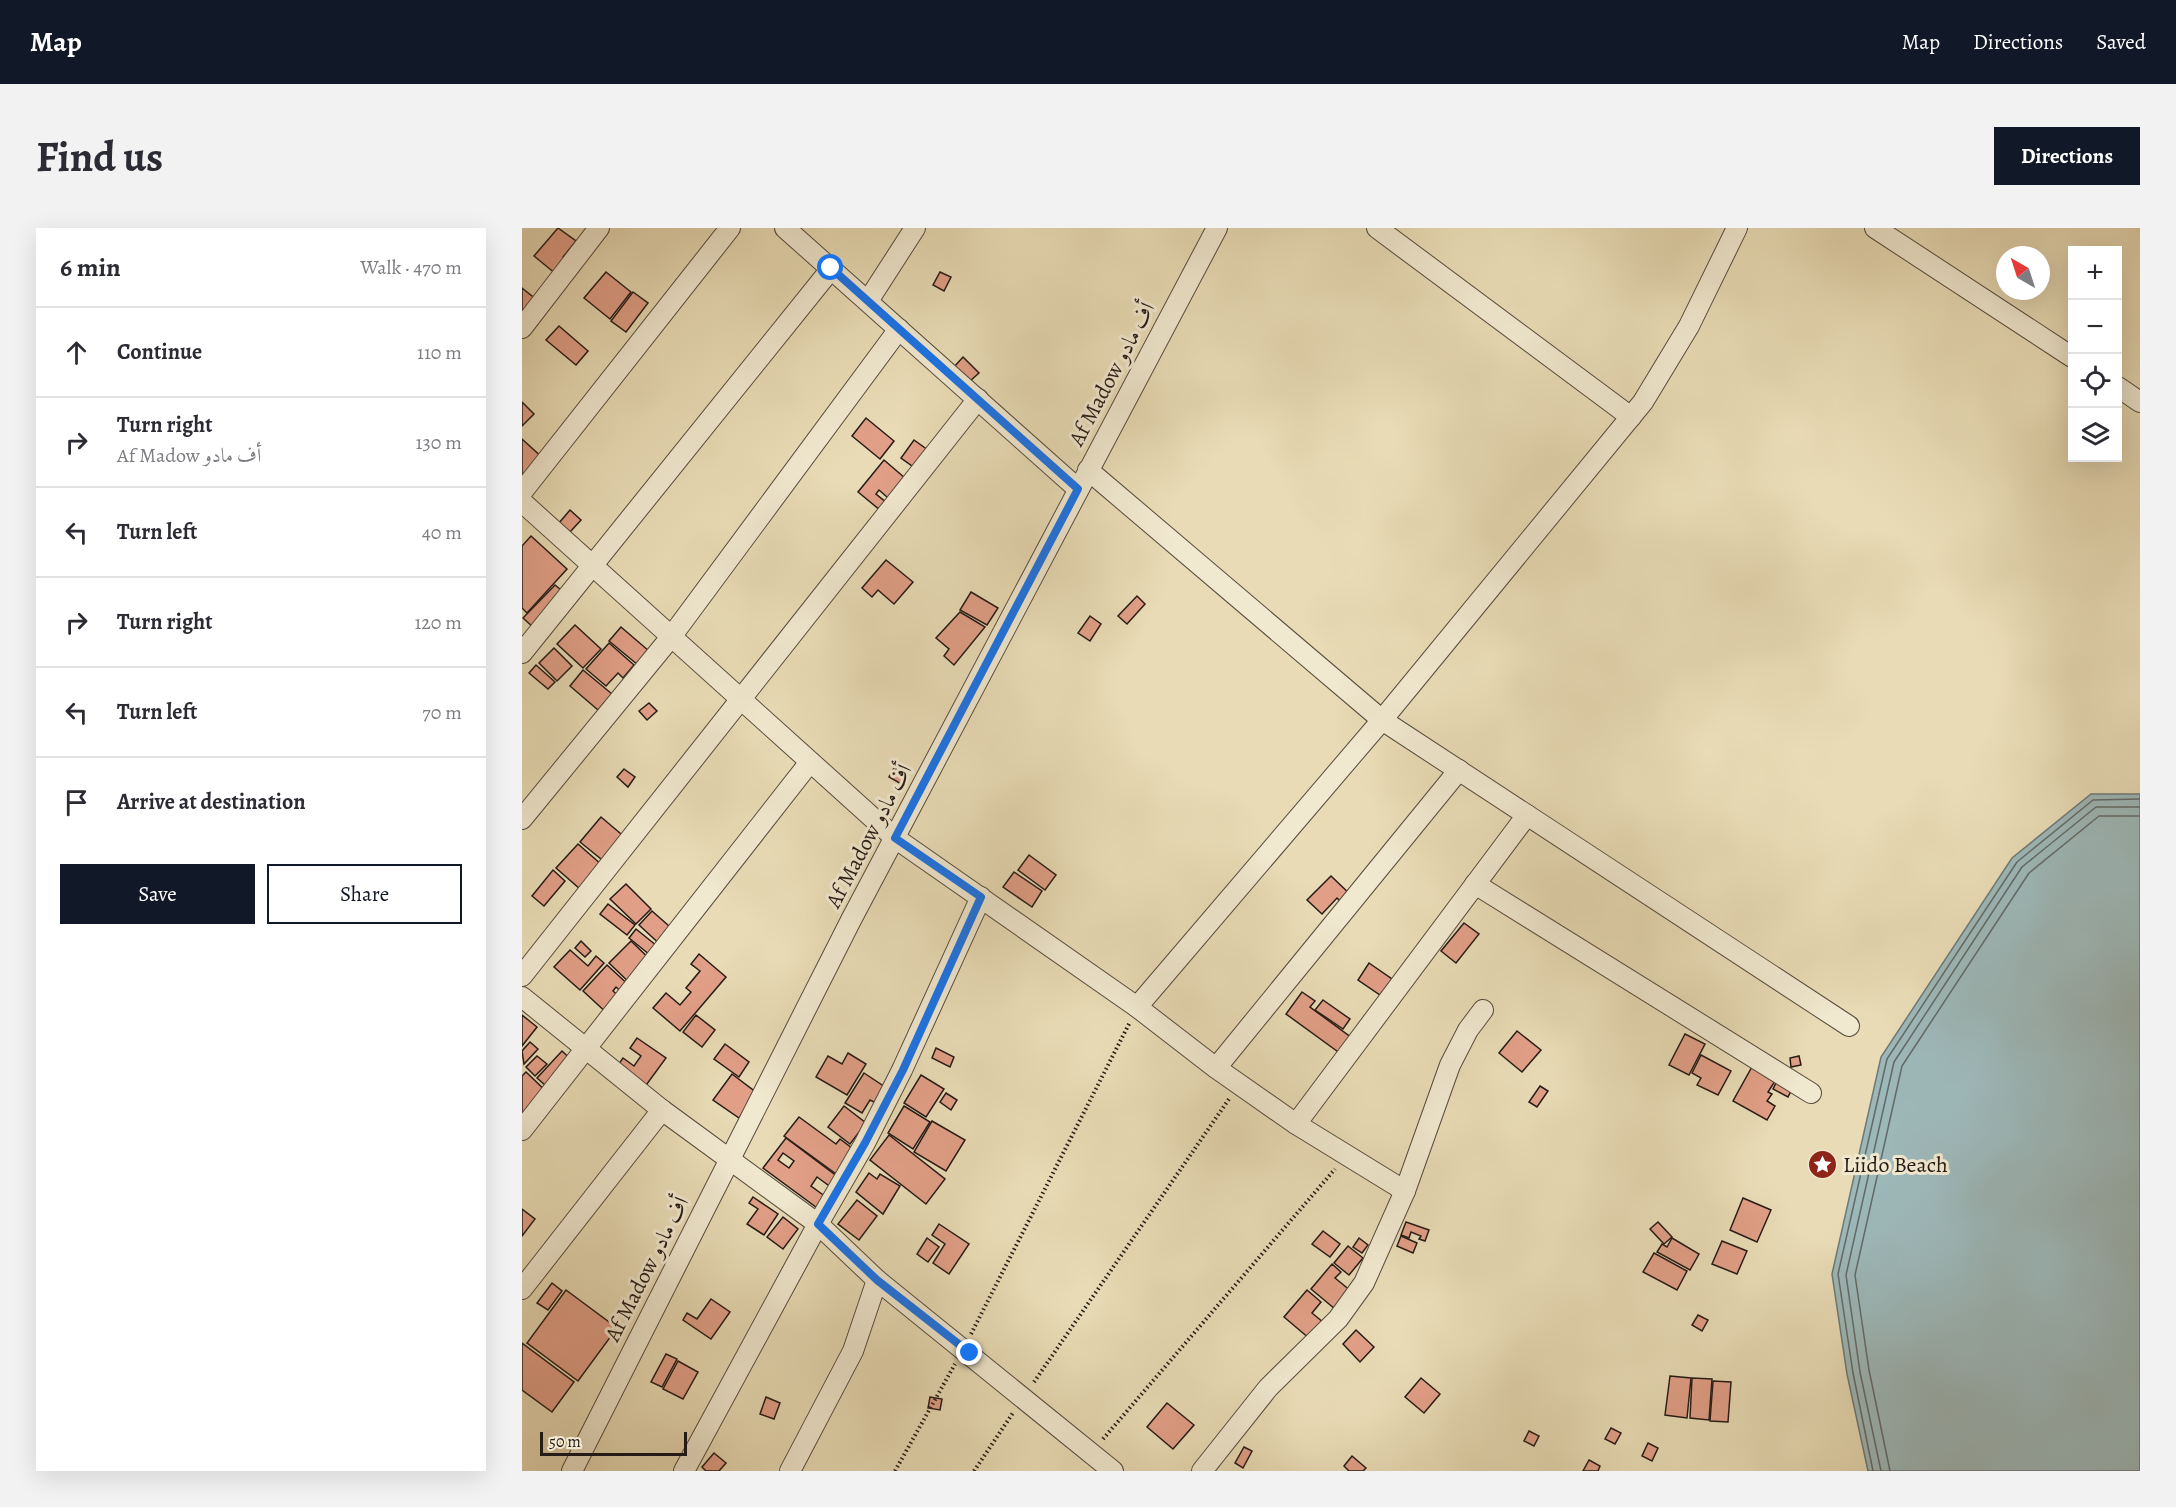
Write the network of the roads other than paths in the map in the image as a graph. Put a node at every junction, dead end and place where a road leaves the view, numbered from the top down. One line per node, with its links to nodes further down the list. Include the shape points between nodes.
1 (599, 228): 11 (street)
2 (730, 228): 20 (street)
3 (785, 228): 9 (street)
4 (915, 228): 10 (street)
5 (1217, 228): 18 (street, Af Madow أف مادو)
6 (1377, 228): 17 (street)
7 (1737, 228): 17 (street, via 1689,326)
8 (1875, 228): 13 (street)
9 (831, 268): 10 (street); 22 (street)
10 (868, 301): 12 (street)
11 (522, 328)
12 (899, 329): 15 (street); 23 (street)
13 (2068, 354)
14 (2122, 390): 16 (street)
15 (978, 399): 19 (street); 25 (street)
16 (2140, 402)
17 (1631, 417): 26 (street)
18 (1088, 470): 19 (street, Af Madow أف مادو); 26 (street)
19 (1078, 489): 31 (street, Af Madow أف مادو)
20 (522, 492)
21 (522, 502): 22 (street)
22 (593, 566): 23 (street); 24 (street)
23 (671, 637): 25 (street); 30 (street)
24 (522, 653)
25 (742, 700): 27 (street); 34 (street)
26 (1382, 720): 28 (street); 36 (street)
27 (810, 762): 31 (street); 39 (street)
28 (1459, 770): 29 (street); 40 (street)
29 (1527, 815): 32 (street); 38 (street)
30 (522, 819)
31 (895, 838): 33 (street); 45 (street, Af Madow أف مادو)
32 (1475, 884): 41 (street); 43 (street)
33 (981, 897): 36 (street); 47 (street, via 903,1070)
34 (522, 976)
35 (522, 997): 39 (street)
36 (1137, 1007): 40 (street)
37 (1483, 1010): 46 (street, via 1450,1065)
38 (1849, 1026)
39 (585, 1050): 42 (street); 44 (street)
40 (1216, 1068): 43 (street)
41 (1811, 1093)
42 (662, 1110): 45 (street); 49 (street)
43 (1296, 1124): 46 (street)
44 (522, 1130)
45 (728, 1159): 47 (street); 50 (street, Af Madow أف مادو)
46 (1405, 1191): 54 (street, via 1364,1282 1344,1310 1268,1388)
47 (818, 1224): 48 (street); 51 (street)
48 (877, 1280): 52 (street, via 853,1351); 53 (street)
49 (522, 1289)
50 (572, 1471)
51 (684, 1471)
52 (790, 1471)
53 (1113, 1471)
54 (1202, 1471)

